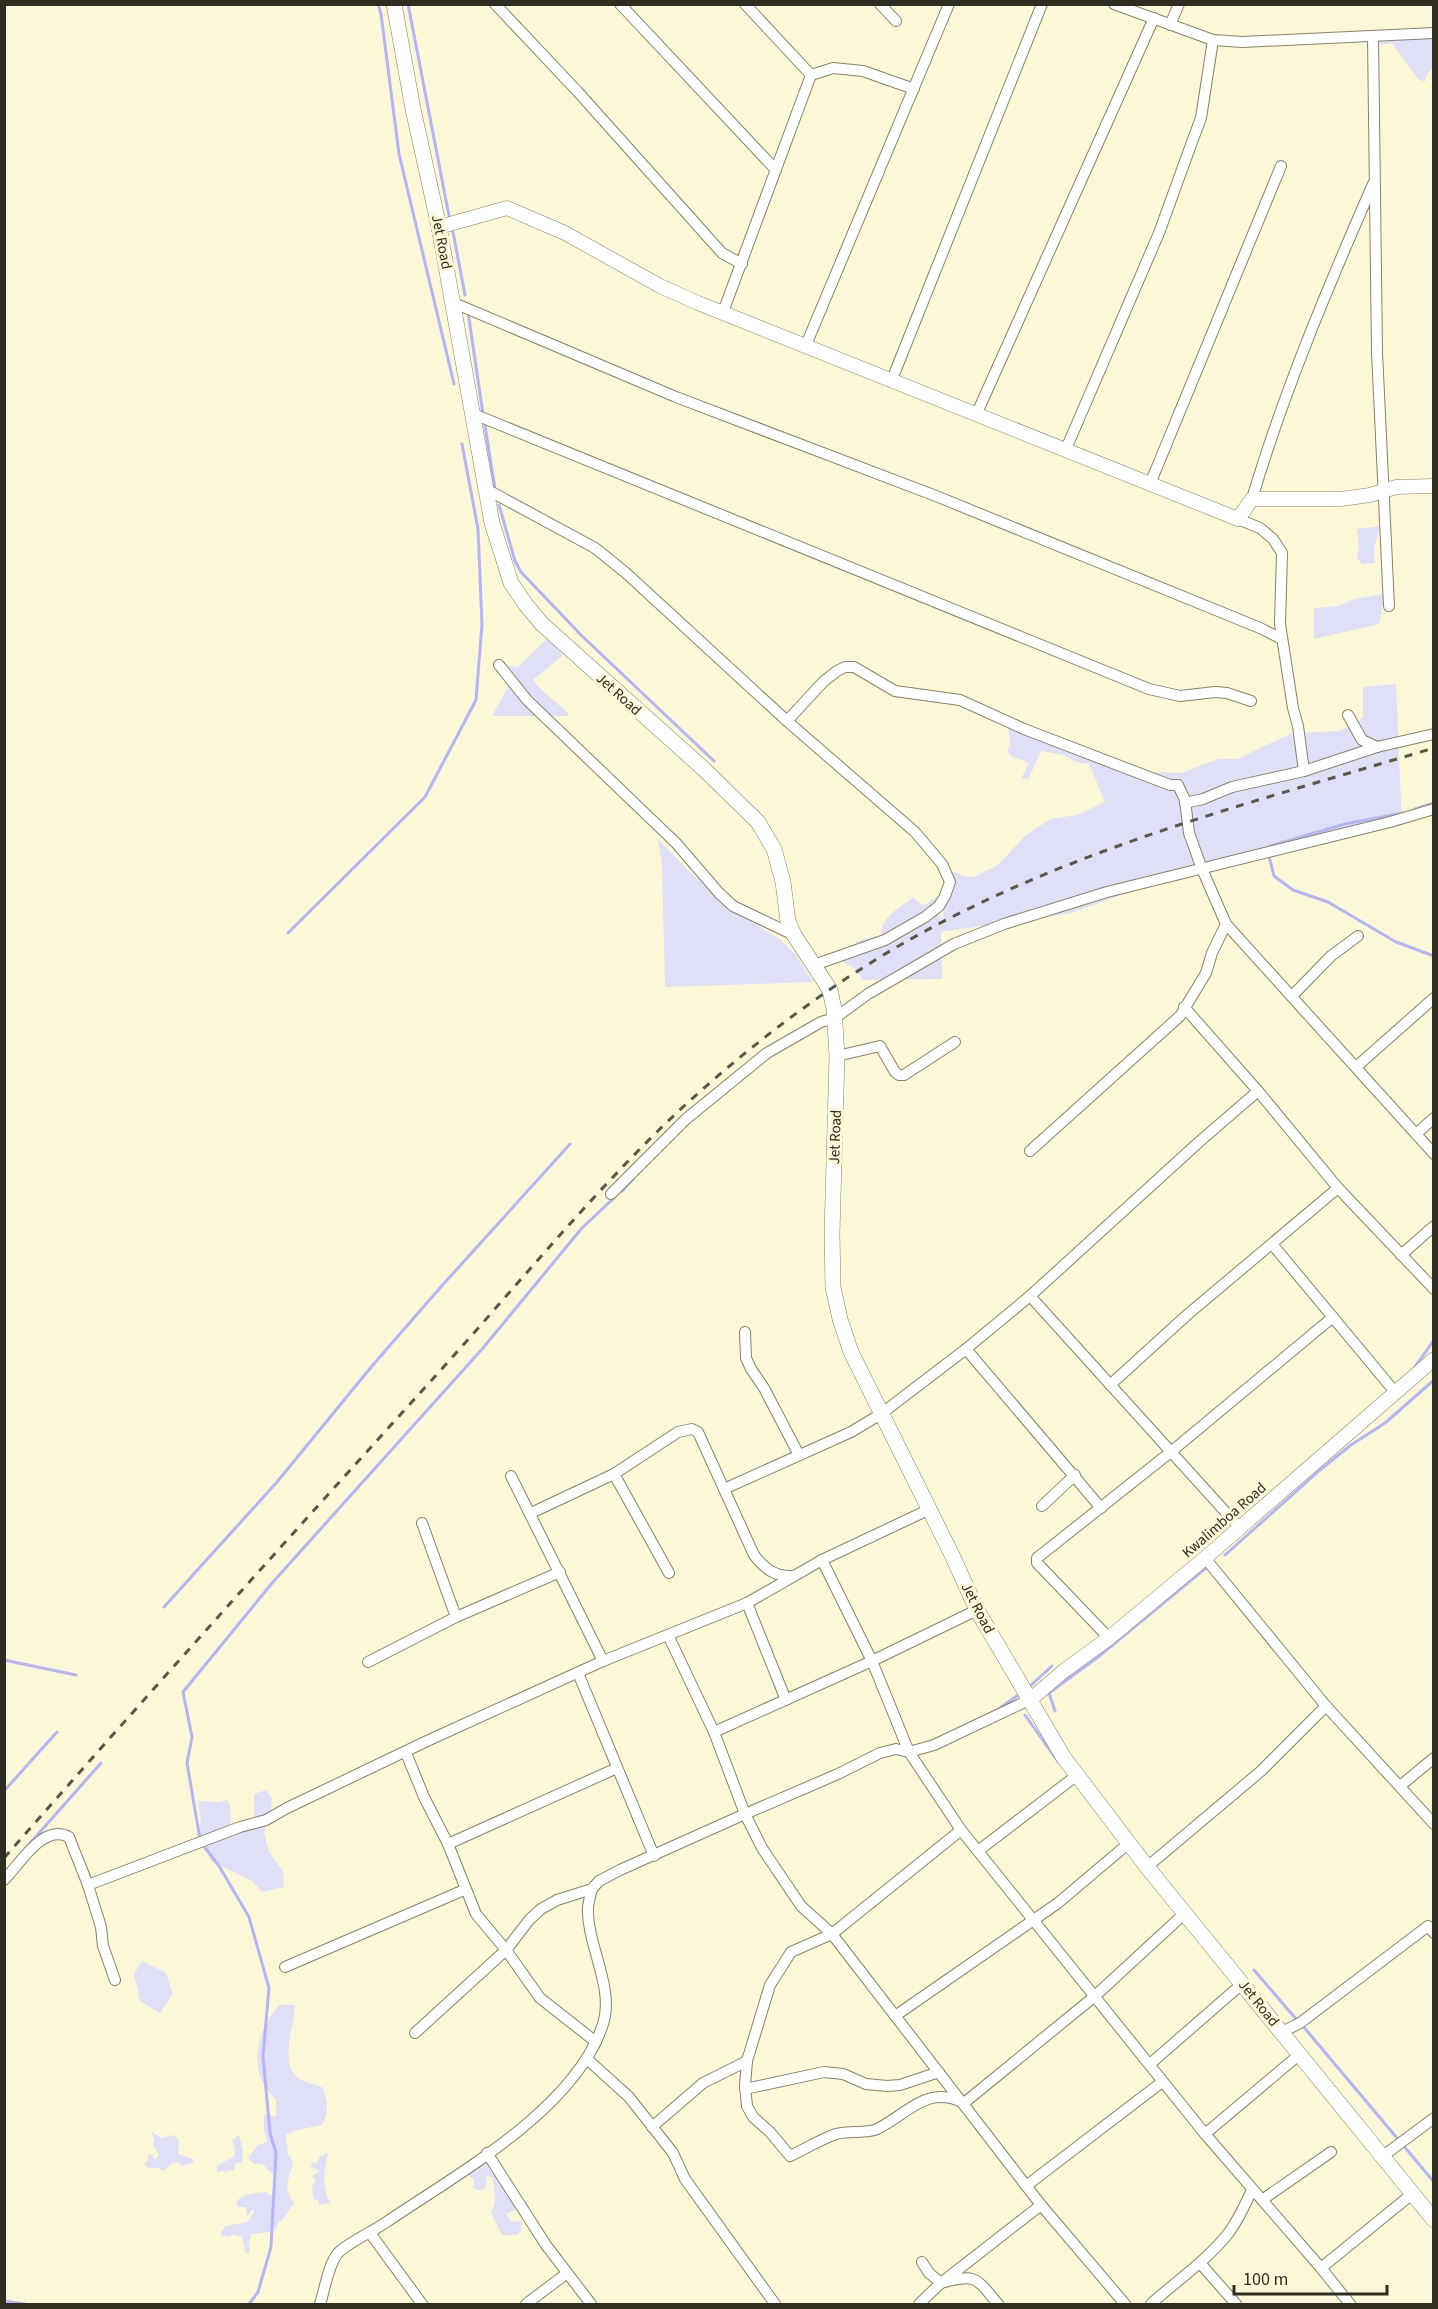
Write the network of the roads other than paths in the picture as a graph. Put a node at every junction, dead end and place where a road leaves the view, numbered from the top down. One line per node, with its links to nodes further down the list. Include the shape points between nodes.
1 (394, 4): 21 (main road, Jet Road)
2 (495, 4): 22 (street, via 722,253)
3 (620, 4): 19 (street)
4 (745, 4): 16 (street)
5 (880, 4): 11 (street)
6 (949, 4): 17 (street)
7 (1042, 4): 26 (street)
8 (1114, 4): 10 (street)
9 (1179, 4): 12 (street)
10 (1154, 18): 12 (street); 28 (street)
11 (896, 21)
12 (1170, 25): 15 (street)
13 (1434, 33): 14 (street)
14 (1374, 37): 15 (street); 20 (street)
15 (1213, 40): 29 (street, via 1201,118 1159,233)
16 (811, 75): 17 (street, via 833,68 863,70); 19 (street)
17 (914, 89): 25 (street)
18 (1281, 166): 30 (street)
19 (776, 170): 22 (street)
20 (1374, 181): 33 (street); 34 (street, via 1280,411)
21 (439, 227): 23 (main road, Jet Road); 24 (street, via 507,208 565,233 660,286)
22 (742, 264): 24 (street)
23 (453, 303): 27 (main road, Jet Road); 37 (street, via 675,397 936,496)
24 (723, 312): 25 (street)
25 (806, 345): 26 (street)
26 (891, 382): 28 (street)
27 (471, 413): 32 (main road, Jet Road); 39 (street, via 1149,689 1180,696 1227,693)
28 (976, 413): 29 (street)
29 (1066, 449): 30 (street)
30 (1150, 484): 35 (street)
31 (1434, 486): 33 (street, via 1396,487)
32 (486, 489): 41 (street, via 595,548); 49 (main road, Jet Road, via 504,565 525,605 758,822 779,864)
33 (1383, 492): 34 (street, via 1341,500); 36 (street)
34 (1252, 499): 35 (street)
35 (1238, 519): 37 (street, via 1260,528 1282,553)
36 (1389, 606)
37 (1282, 639): 44 (street)
38 (499, 665): 49 (street, via 527,700 676,843 718,893 733,906)
39 (1251, 701)
40 (1348, 715): 43 (street, via 1362,740)
41 (787, 721): 45 (street, via 830,676 845,667 854,667 895,691 960,700 1088,754 1178,785); 51 (street, via 915,832 942,864 950,882 939,906 925,917 885,940)
42 (1434, 734): 43 (street)
43 (1377, 747): 44 (street)
44 (1304, 771): 45 (street, via 1232,787)
45 (1185, 803): 47 (street, via 1189,833)
46 (1434, 809): 47 (street)
47 (1202, 869): 48 (street); 55 (street, via 1107,892 976,935 916,965)
48 (1226, 924): 52 (street); 54 (street, via 1206,974)
49 (794, 935): 51 (main road, Jet Road)
50 (1358, 936): 52 (street, via 1331,956)
51 (814, 965): 55 (main road, Jet Road, via 830,990)
52 (1292, 996): 58 (street)
53 (1434, 998): 58 (street)
54 (1184, 1007): 59 (street); 62 (street, via 1161,1034)
55 (836, 1018): 57 (main road, Jet Road); 65 (street, via 821,1022 758,1060 686,1119)
56 (955, 1042): 57 (street, via 904,1075 895,1072 880,1046)
57 (837, 1056): 77 (main road, Jet Road, via 833,1287 851,1352)
58 (1356, 1067): 61 (street)
59 (1258, 1091): 64 (street); 70 (street)
60 (1434, 1118): 61 (street)
61 (1416, 1134): 63 (street)
62 (1030, 1151)
63 (1434, 1154)
64 (1338, 1188): 67 (street); 68 (street)
65 (611, 1194)
66 (1434, 1226): 68 (street)
67 (1272, 1244): 71 (street); 75 (street)
68 (1401, 1255): 69 (street)
69 (1434, 1289)
70 (1030, 1296): 73 (street); 75 (street)
71 (1333, 1317): 76 (street); 78 (street)
72 (745, 1332): 79 (street, via 751,1369)
73 (966, 1349): 77 (street); 81 (street)
74 (1434, 1359): 76 (street, Kwalimboa Road)
75 (1110, 1385): 78 (street)
76 (1395, 1392): 89 (street, Kwalimboa Road)
77 (881, 1414): 79 (street); 86 (main road, Jet Road)
78 (1172, 1451): 85 (street); 89 (street)
79 (799, 1455): 83 (street)
80 (614, 1474): 83 (street, via 678,1432 692,1429 698,1432); 87 (street); 93 (street)
81 (1075, 1475): 84 (street); 85 (street)
82 (511, 1476): 87 (street)
83 (724, 1489): 94 (street, via 754,1555 769,1571 782,1576)
84 (1042, 1506)
85 (1101, 1508): 99 (street, via 1060,1538 1036,1562)
86 (928, 1510): 91 (street); 96 (main road, Jet Road)
87 (531, 1513): 92 (street)
88 (422, 1523): 97 (street)
89 (1240, 1528): 90 (street, Kwalimboa Road)
90 (1205, 1558): 99 (street, Kwalimboa Road); 106 (street)
91 (822, 1560): 94 (street); 101 (street)
92 (560, 1572): 97 (street); 100 (street)
93 (669, 1573)
94 (796, 1575): 95 (street)
95 (747, 1604): 98 (street); 105 (street)
96 (977, 1610): 101 (street); 104 (main road, Jet Road)
97 (456, 1617): 102 (street)
98 (668, 1635): 100 (street); 107 (street)
99 (1109, 1638): 104 (street, Kwalimboa Road)
100 (603, 1661): 103 (street)
101 (872, 1661): 105 (street); 108 (street)
102 (368, 1662)
103 (578, 1673): 109 (street); 111 (street)
104 (1030, 1699): 108 (street, via 934,1745); 112 (main road, Jet Road)
105 (786, 1700): 107 (street)
106 (1326, 1706): 113 (street); 121 (street, via 1261,1771)
107 (714, 1732): 114 (street)
108 (909, 1752): 114 (street, via 896,1749 880,1753); 116 (street)
109 (406, 1753): 118 (street); 123 (street, via 266,1820)
110 (1434, 1758): 113 (street)
111 (617, 1768): 118 (street); 120 (street)
112 (1075, 1772): 117 (main road, Jet Road); 119 (street, via 1072,1779)
113 (1400, 1786): 115 (street)
114 (745, 1814): 120 (street); 129 (street, via 783,1882 801,1906)
115 (1434, 1824)
116 (961, 1830): 119 (street); 129 (street)
117 (1129, 1843): 121 (main road, Jet Road); 127 (street)
118 (448, 1844): 125 (street)
119 (978, 1851): 127 (street)
120 (654, 1856): 124 (street, via 599,1881)
121 (1148, 1867): 126 (main road, Jet Road)
122 (4, 1880): 123 (street, via 42,1838 63,1834 69,1837)
123 (88, 1885): 132 (street)
124 (591, 1889): 130 (street, via 541,1909); 138 (street, via 589,1918 605,1998 605,2021)
125 (464, 1890): 130 (street, via 476,1914); 131 (street)
126 (1185, 1913): 133 (main road, Jet Road); 134 (street)
127 (1035, 1920): 134 (street); 135 (street)
128 (1434, 1933): 136 (street, via 1428,1926 1300,2023)
129 (832, 1934): 135 (street); 141 (street, via 791,1952 779,1967)
130 (506, 1950): 137 (street); 138 (street, via 540,1998)
131 (285, 1967)
132 (115, 1980)
133 (1243, 1983): 136 (main road, Jet Road); 142 (street)
134 (1095, 1996): 142 (street); 146 (street)
135 (895, 2016): 143 (street)
136 (1282, 2032): 139 (main road, Jet Road)
137 (415, 2033)
138 (596, 2042): 140 (street)
139 (1300, 2054): 149 (street); 152 (main road, Jet Road)
140 (587, 2059): 148 (street, via 629,2097); 151 (street, via 551,2104)
141 (747, 2061): 145 (street); 148 (street, via 703,2083)
142 (1150, 2064): 144 (street)
143 (939, 2072): 145 (street, via 887,2086 824,2072); 146 (street)
144 (1162, 2082): 149 (street); 153 (street)
145 (745, 2089): 146 (street, via 753,2117 790,2156 834,2135 875,2130 931,2098 944,2095)
146 (964, 2103): 153 (street)
147 (1434, 2118): 152 (street)
148 (652, 2127): 165 (street, via 673,2153 685,2179)
149 (1205, 2134): 154 (street)
150 (1331, 2152): 156 (street)
151 (487, 2153): 159 (street); 163 (street)
152 (1383, 2156): 155 (main road, Jet Road)
153 (1026, 2186): 157 (street)
154 (1252, 2190): 156 (street); 161 (street, via 1238,2220)
155 (1412, 2194): 158 (main road, Jet Road); 162 (street)
156 (1262, 2200): 162 (street)
157 (1041, 2205): 164 (street); 172 (street)
158 (1434, 2220)
159 (370, 2234): 166 (street, via 334,2259); 167 (street)
160 (922, 2262): 164 (street)
161 (1200, 2263): 173 (street); 174 (street)
162 (1321, 2268): 175 (street)
163 (566, 2274): 168 (street); 169 (street)
164 (941, 2283): 170 (street); 171 (street, via 972,2277)
165 (768, 2302)
166 (320, 2304)
167 (422, 2304)
168 (526, 2304)
169 (591, 2304)
170 (919, 2304)
171 (998, 2304)
172 (1125, 2304)
173 (1151, 2304)
174 (1236, 2304)
175 (1350, 2304)

